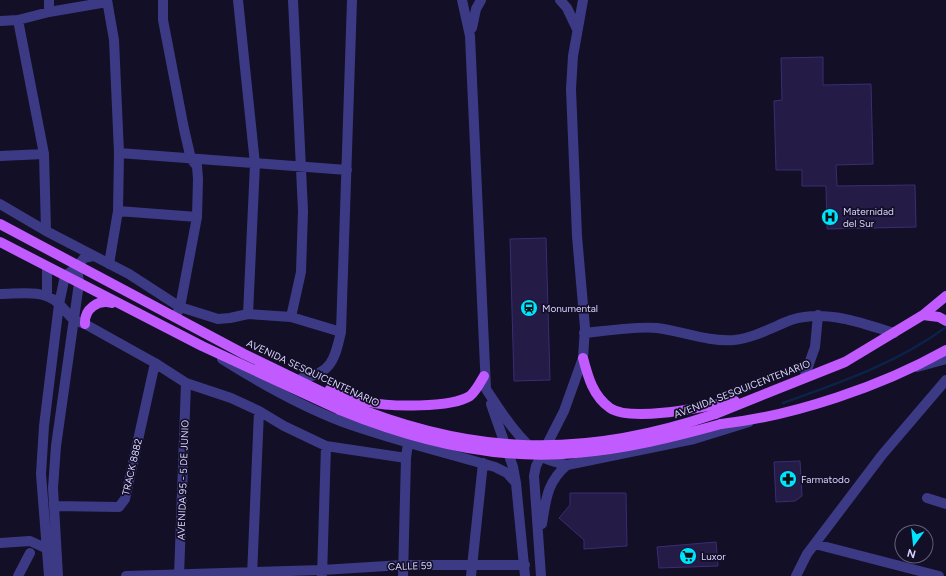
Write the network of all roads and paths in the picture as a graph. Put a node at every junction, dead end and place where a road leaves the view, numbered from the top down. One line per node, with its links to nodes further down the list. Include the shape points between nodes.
1 (50, 0): 11 (street)
2 (163, 0): 19 (street, via 163,20)
3 (238, 0): 20 (street)
4 (293, 0): 21 (street)
5 (352, 0): 22 (street)
6 (462, 0): 15 (street)
7 (481, 0): 15 (street, via 476,9)
8 (560, 0): 14 (street)
9 (583, 0): 14 (street)
10 (107, 1): 11 (street); 16 (street, via 114,40)
11 (49, 12): 12 (street)
12 (18, 20): 13 (street); 17 (street)
13 (0, 21)
14 (577, 29): 50 (street, via 571,89)
15 (470, 36): 59 (street)
16 (119, 153): 19 (street); 24 (street)
17 (44, 154): 18 (street); 27 (street)
18 (0, 156)
19 (191, 159): 20 (street); 25 (street, via 197,166)
20 (255, 164): 21 (street); 41 (street)
21 (301, 166): 22 (street); 44 (street, via 301,272)
22 (347, 170): 49 (street)
23 (0, 204): 27 (street)
24 (118, 212): 25 (street); 30 (street)
25 (197, 217): 40 (street)
26 (0, 224): 31 (main road, AVENIDA SESQUICENTENARIO)
27 (46, 231): 29 (street)
28 (0, 242): 32 (main road, AVENIDA SESQUICENTENARIO)
29 (93, 256): 30 (street); 31 (street, via 84,258)
30 (109, 264): 40 (street, via 129,274)
31 (77, 266): 33 (street); 34 (street); 45 (main road, AVENIDA SESQUICENTENARIO)
32 (47, 267): 33 (main road, AVENIDA SESQUICENTENARIO); 36 (street)
33 (65, 276): 34 (main road, AVENIDA SESQUICENTENARIO); 38 (street)
34 (79, 283): 39 (main road, AVENIDA SESQUICENTENARIO); 46 (street)
35 (0, 294): 36 (street)
36 (47, 296): 38 (street)
37 (946, 296): 43 (main road, AVENIDA SESQUICENTENARIO)
38 (59, 304): 46 (street); 79 (street, via 44,426 41,474)
39 (118, 304): 48 (main road, via 101,301 95,304 86,313); 52 (main road, AVENIDA SESQUICENTENARIO)
40 (180, 308): 41 (street, via 218,319); 45 (street)
41 (248, 314): 44 (street)
42 (818, 315): 50 (street, via 791,320 735,340 714,340 655,328); 51 (street); 61 (street, via 815,347)
43 (922, 315): 47 (main road, via 931,315); 51 (main road, AVENIDA SESQUICENTENARIO)
44 (291, 317): 49 (street)
45 (174, 318): 58 (main road, AVENIDA SESQUICENTENARIO)
46 (74, 321): 48 (street); 78 (street, via 56,446)
47 (946, 321)
48 (85, 324): 56 (street)
49 (341, 332): 60 (street, via 337,350 327,370 312,377)
50 (584, 333): 54 (street)
51 (894, 333): 61 (main road, AVENIDA SESQUICENTENARIO, via 845,362)
52 (202, 346): 66 (main road, AVENIDA SESQUICENTENARIO); 69 (street, via 238,369 318,412)
53 (946, 350): 57 (main road, AVENIDA SESQUICENTENARIO)
54 (583, 358): 65 (main road, via 590,384 612,409 633,413 665,413); 71 (street, via 564,411)
55 (946, 359): 57 (street)
56 (155, 363): 63 (street); 78 (street, TRACK 8882, via 125,499 119,507)
57 (913, 368): 68 (main road, AVENIDA SESQUICENTENARIO, via 841,395)
58 (281, 372): 60 (main road); 66 (main road, AVENIDA SESQUICENTENARIO)
59 (484, 376): 60 (main road, via 471,395 460,400 435,404 389,405 367,402); 64 (street)
60 (302, 378)
61 (804, 378): 65 (main road, AVENIDA SESQUICENTENARIO)
62 (946, 380): 83 (street, via 882,455)
63 (186, 383): 67 (street, via 231,398); 92 (street, AVENIDA 95 - 5 DE JUNIO)
64 (486, 389): 71 (street, via 501,412); 75 (street, via 513,467)
65 (758, 396): 66 (main road, AVENIDA SESQUICENTENARIO, bridge, via 715,414 659,432 568,446 502,445 483,442)
66 (341, 406): 68 (main road, AVENIDA SESQUICENTENARIO, bridge, via 371,423 409,435 484,451 522,454 575,453 608,449 673,437 721,424)
67 (259, 411): 70 (street); 91 (street)
68 (754, 420): 74 (street, via 694,439)
69 (408, 442): 72 (street); 73 (street)
70 (326, 446): 72 (street); 90 (street)
71 (540, 456): 74 (street); 81 (street, via 534,476)
72 (406, 458): 87 (street)
73 (483, 463): 75 (street, via 507,473); 86 (street)
74 (567, 465): 81 (street, via 554,477 545,501)
75 (516, 483): 88 (street)
76 (927, 498): 77 (street)
77 (946, 504)
78 (54, 506): 79 (street)
79 (50, 526): 80 (street); 84 (street)
80 (30, 541): 82 (street); 84 (street)
81 (539, 542): 100 (street)
82 (0, 543)
83 (815, 544): 89 (street); 101 (street)
84 (52, 551): 94 (street); 95 (street)
85 (30, 553): 93 (street)
86 (472, 564): 87 (street, CALLE 59); 88 (street, CALLE 59); 98 (street)
87 (403, 565): 90 (street, CALLE 59); 97 (street)
88 (525, 565): 99 (street)
89 (899, 571): 102 (street)
90 (322, 573): 91 (street, CALLE 59)
91 (252, 574): 92 (street, CALLE 59)
92 (179, 575): 96 (street, CALLE 59)
93 (18, 576)
94 (49, 576)
95 (58, 576)
96 (126, 576)
97 (403, 576)
98 (471, 576)
99 (525, 576)
100 (541, 576)
101 (796, 576)
102 (939, 576)

